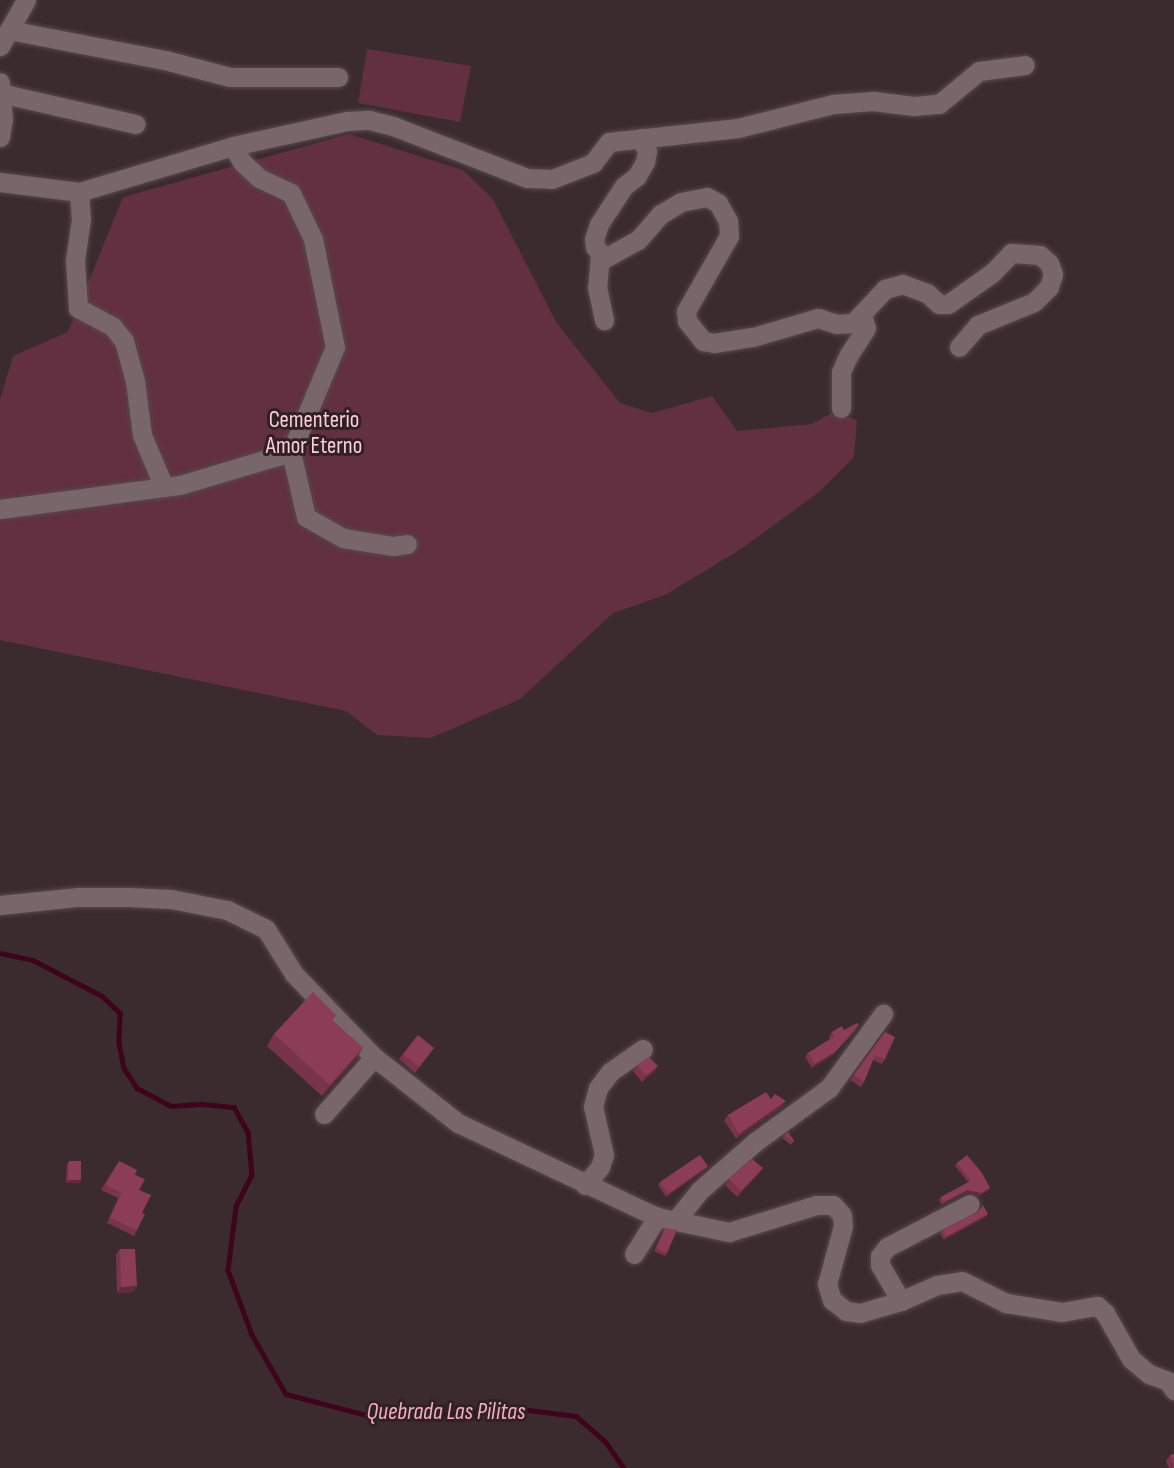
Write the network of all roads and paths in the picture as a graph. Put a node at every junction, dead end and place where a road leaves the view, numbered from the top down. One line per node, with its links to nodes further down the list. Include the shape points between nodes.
1 (26, 0): 2 (street)
2 (5, 38): 4 (street, via 165,60 230,76)
3 (1025, 65): 8 (street, via 979,71 939,104 833,104 738,128)
4 (338, 77)
5 (1, 89): 6 (street); 7 (street)
6 (135, 124)
7 (0, 137)
8 (640, 138): 9 (street, via 609,142 593,163 552,179 527,178 369,120); 12 (street, via 647,151 645,162 599,224 594,239)
9 (233, 146): 11 (street); 17 (street, via 259,178 291,192 313,239 335,347)
10 (0, 182): 11 (street)
11 (79, 192): 18 (street, via 78,308 113,327 124,341 142,435)
12 (600, 255): 13 (street, via 605,258 638,240 661,214 681,202 707,197 724,211 729,236 686,311 687,321 703,341 754,337 818,318 853,323); 14 (street, via 597,287)
13 (862, 314): 15 (street, via 885,289 902,285 948,304 992,273 1011,253 1040,255 1049,263 1054,274 1034,302 978,325); 16 (street, via 866,328 841,372)
14 (604, 320)
15 (959, 347)
16 (841, 408)
17 (290, 452): 18 (street); 20 (street, via 306,517 343,538)
18 (164, 487): 19 (street)
19 (0, 509)
20 (407, 544)
21 (0, 905): 24 (street, via 127,897 172,899 227,910 266,929 294,974)
22 (883, 1014): 28 (street, via 829,1088 755,1142)
23 (643, 1049): 26 (street, via 610,1072 598,1088 593,1107 604,1155)
24 (374, 1057): 25 (street); 26 (street, via 458,1123)
25 (324, 1114)
26 (585, 1185): 28 (street)
27 (970, 1204): 30 (street, via 887,1247 880,1256 880,1265)
28 (666, 1219): 29 (street); 30 (street, via 729,1232 816,1205 834,1205 843,1226 827,1284 832,1300 846,1311 860,1313)
29 (635, 1254)
30 (901, 1301): 31 (street, via 937,1285 962,1281 1006,1303 1062,1312 1097,1306 1131,1359 1149,1374 1168,1381)
31 (1174, 1390)

